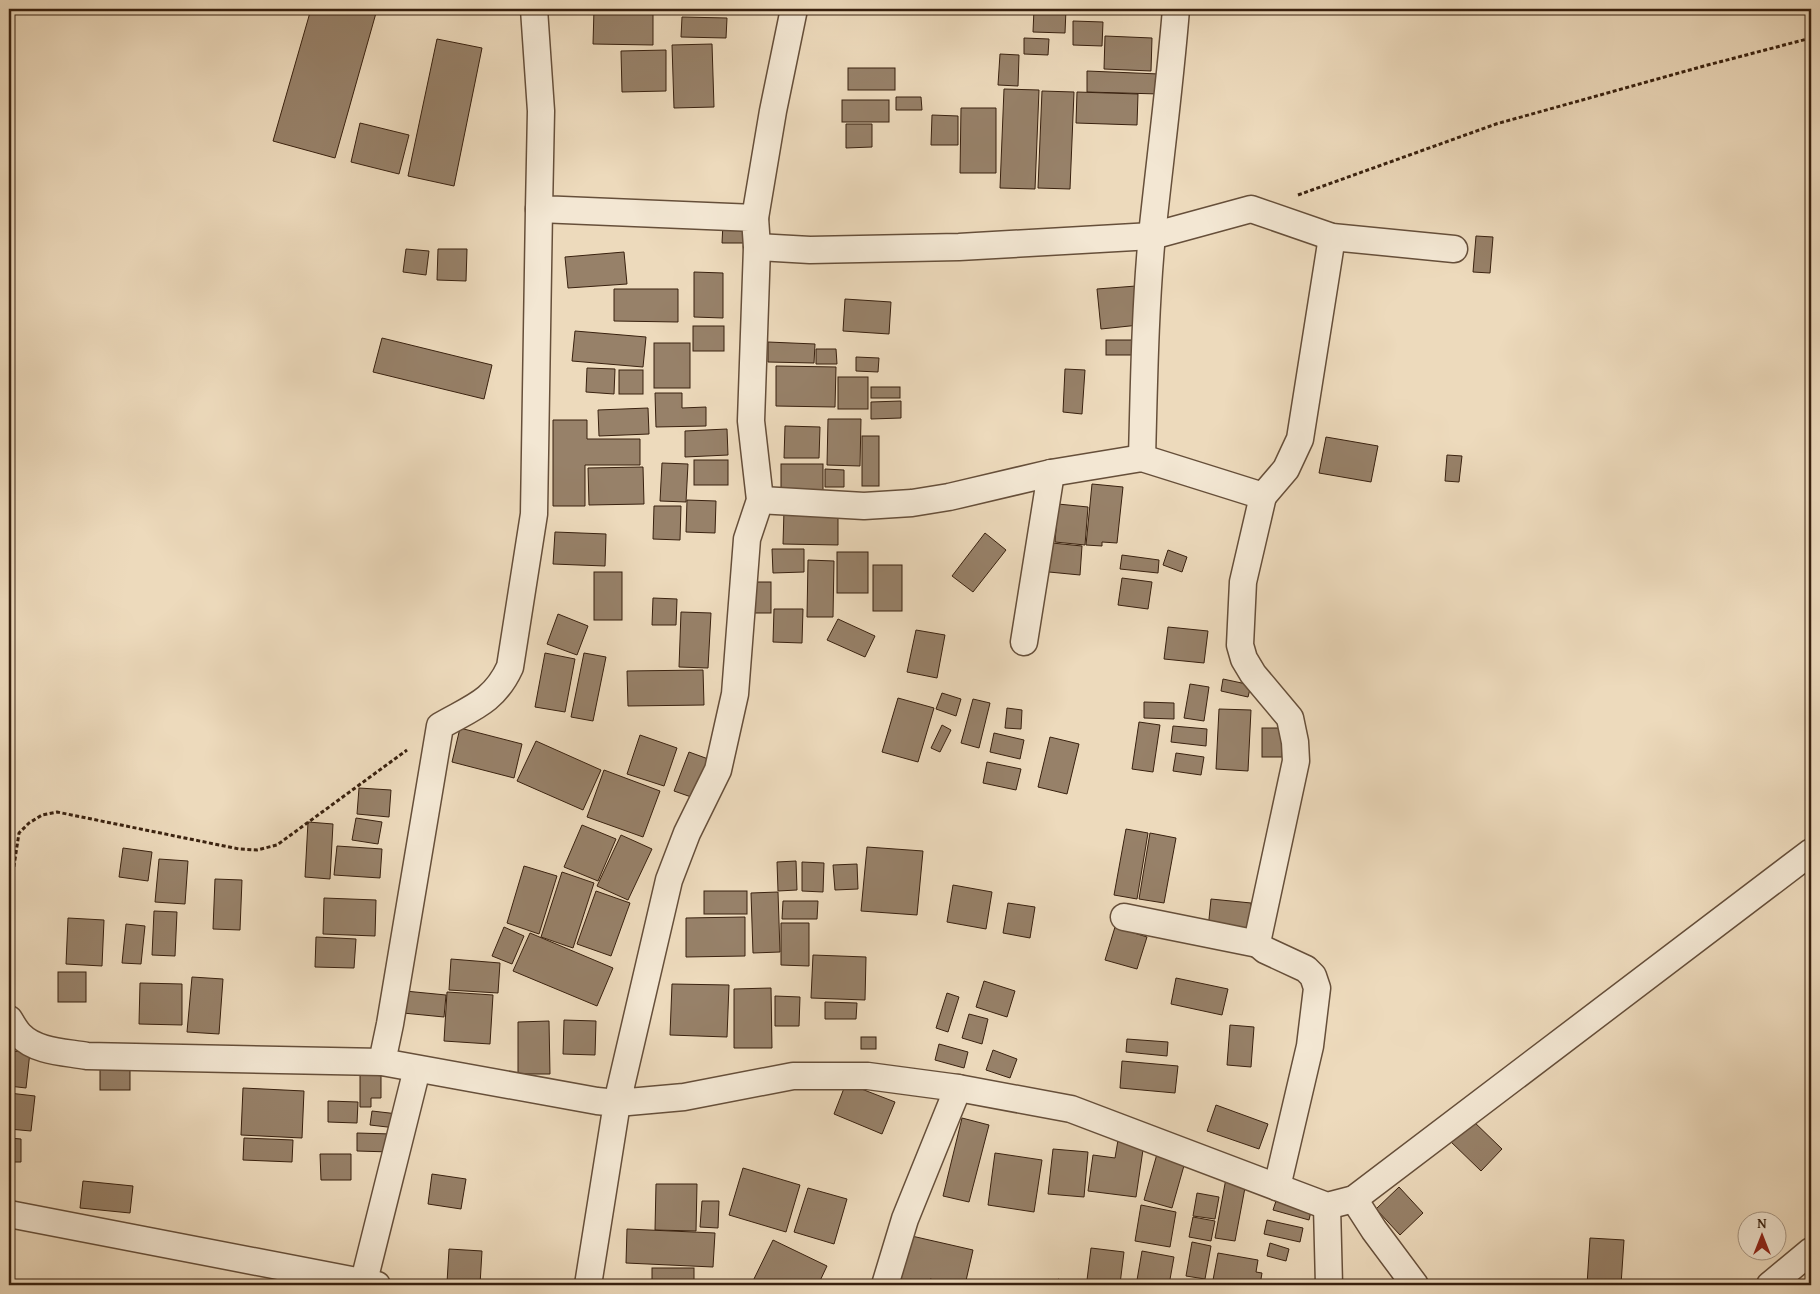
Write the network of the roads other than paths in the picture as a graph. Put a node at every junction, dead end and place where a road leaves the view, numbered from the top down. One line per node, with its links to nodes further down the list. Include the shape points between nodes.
1 (534, 9): 4 (street, via 541,111)
2 (794, 9): 5 (street)
3 (1176, 9): 6 (street)
4 (539, 209): 5 (street); 19 (street, via 534,514 510,667 502,683 487,699 440,726)
5 (755, 218): 8 (street)
6 (1152, 236): 7 (street, via 1251,209); 8 (street, via 959,247 810,250); 10 (street)
7 (1332, 238): 9 (street); 12 (street, via 1300,438 1286,469)
8 (757, 247): 13 (street, via 751,421)
9 (1454, 249)
10 (1142, 458): 11 (street); 12 (street)
11 (1051, 473): 13 (street, via 912,503 864,506); 14 (street)
12 (1263, 496): 17 (street, via 1243,582 1240,645 1253,674 1290,718 1296,761)
13 (760, 500): 22 (street, via 747,539 734,694 718,770 687,833 669,880)
14 (1024, 642)
15 (1811, 852): 24 (street)
16 (1124, 917): 17 (street)
17 (1258, 944): 23 (street, via 1306,969 1318,988 1310,1046)
18 (9, 1019): 19 (street, via 28,1042 87,1056)
19 (382, 1062): 20 (street)
20 (417, 1069): 22 (street); 28 (street)
21 (958, 1088): 22 (street, via 868,1076 793,1076 684,1097); 23 (street, via 1071,1109); 30 (street, via 905,1219)
22 (617, 1103): 29 (street)
23 (1277, 1186): 25 (street)
24 (1354, 1199): 25 (street); 32 (street)
25 (1326, 1206): 31 (street)
26 (9, 1214): 28 (street)
27 (1811, 1251): 33 (street)
28 (368, 1284)
29 (588, 1285)
30 (885, 1285)
31 (1329, 1285)
32 (1415, 1285)
33 (1770, 1285)

